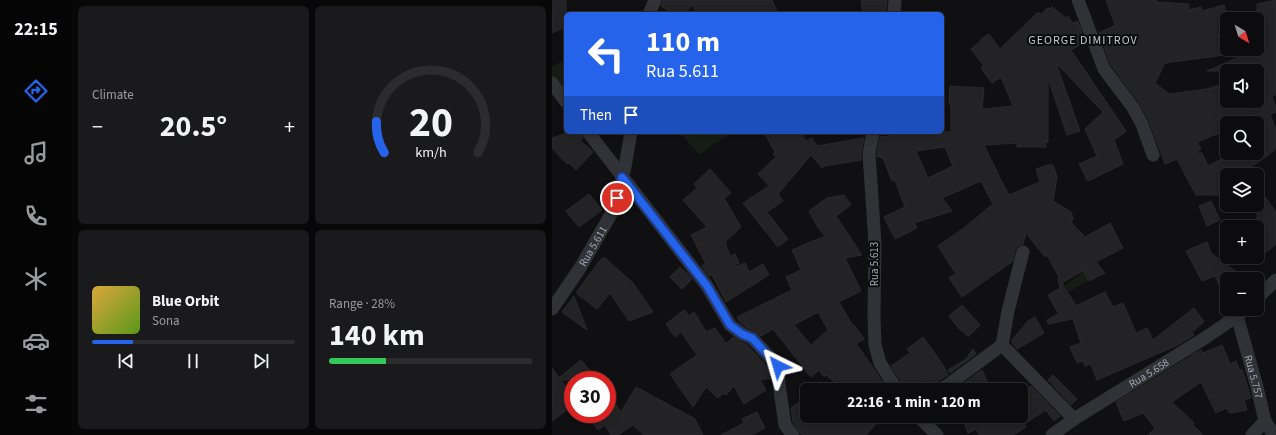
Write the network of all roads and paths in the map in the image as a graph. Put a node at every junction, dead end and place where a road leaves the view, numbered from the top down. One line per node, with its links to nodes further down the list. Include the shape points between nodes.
1 (654, 0): 4 (street)
2 (895, 0): 5 (street)
3 (1078, 0): 11 (street, via 1104,69 1132,106 1142,124)
4 (650, 12)
5 (894, 12)
6 (552, 83): 7 (street)
7 (564, 99)
8 (590, 134): 12 (street)
9 (631, 134): 12 (street, Rua 5.611)
10 (872, 134): 20 (street, Rua 5.613, via 869,154 875,244 875,345 880,363)
11 (1153, 155)
12 (622, 177): 16 (street, Rua 5.611, via 614,209 580,268); 25 (street, via 707,286 730,325 752,338 778,366 785,425)
13 (1023, 252): 19 (street)
14 (1276, 280): 15 (street)
15 (1264, 291)
16 (552, 308)
17 (1237, 316): 22 (street, Rua 5.658)
18 (1242, 316): 23 (street, Rua 5.757)
19 (1002, 345): 21 (street); 22 (street)
20 (893, 383)
21 (951, 383)
22 (1074, 419): 27 (street, Rua 5.658)
23 (1265, 421): 28 (street); 29 (street, Rua 5.757)
24 (925, 423): 26 (street)
25 (793, 435)
26 (937, 435)
27 (1052, 435)
28 (1252, 435)
29 (1274, 435)

